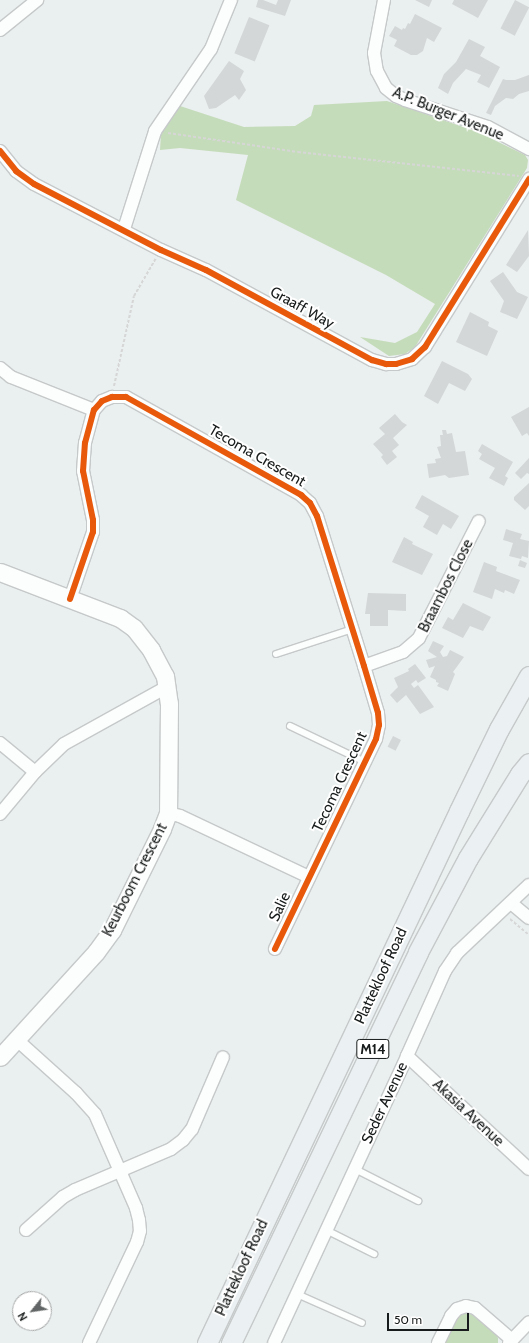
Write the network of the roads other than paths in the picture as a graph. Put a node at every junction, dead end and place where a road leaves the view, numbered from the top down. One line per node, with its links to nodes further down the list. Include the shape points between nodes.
1 (37, 0): 4 (street)
2 (231, 0): 8 (street, via 211,49 155,131)
3 (384, 0): 5 (street, A.P. Burger Avenue, via 374,53 377,71 386,88 405,100 488,127)
4 (0, 30)
5 (529, 149)
6 (0, 150): 8 (street, Graaff Way, via 16,171 34,184)
7 (525, 178): 8 (street, Graaff Way, via 425,347 412,359 396,364 372,360 206,270 161,250)
8 (124, 229)
9 (0, 368): 10 (street, via 11,377)
10 (94, 410): 13 (street, via 83,458 94,532); 14 (street, Tecoma Crescent, via 112,397 126,397 301,494 317,516)
11 (479, 521): 16 (street, Braambos Close, via 419,638 403,652)
12 (0, 572): 13 (street, Keurboom Crescent)
13 (70, 599): 18 (street, Keurboom Crescent, via 120,618 134,628 159,663)
14 (353, 629): 15 (lane); 16 (street, Tecoma Crescent)
15 (276, 654)
16 (364, 666): 21 (street, Tecoma Crescent, via 379,725)
17 (529, 676): 47 (main road, Plattekloof Road / M14, via 459,811)
18 (167, 687): 23 (street, via 64,744); 24 (street, Keurboom Crescent)
19 (290, 726): 21 (lane)
20 (0, 743): 23 (street)
21 (366, 762): 26 (street, Tecoma Crescent)
22 (529, 763): 48 (main road, Plattekloof Road / M14, via 468,858 418,952)
23 (35, 772): 25 (street)
24 (168, 812): 26 (street); 31 (street, Keurboom Crescent, via 112,930 96,952)
25 (0, 814)
26 (309, 877): 30 (street, Salie)
27 (529, 885): 28 (street, Seder Avenue)
28 (511, 903): 29 (street); 32 (street, Seder Avenue, via 457,953 445,971)
29 (529, 918)
30 (275, 949)
31 (16, 1039): 33 (street, Keurboom Crescent); 37 (street, via 76,1093 95,1114)
32 (407, 1056): 35 (street, Seder Avenue); 36 (street, Akasia Avenue)
33 (0, 1057)
34 (223, 1057): 37 (street, via 192,1129 183,1140 171,1149)
35 (354, 1169): 38 (lane); 40 (street, Seder Avenue)
36 (529, 1169)
37 (120, 1170): 39 (street, via 63,1197); 46 (street, via 136,1208 140,1231)
38 (418, 1201)
39 (26, 1230)
40 (326, 1230): 41 (lane); 42 (street, Seder Avenue)
41 (374, 1254)
42 (297, 1294): 44 (lane); 49 (street, Seder Avenue)
43 (529, 1322): 45 (street)
44 (362, 1323)
45 (511, 1342): 50 (street, via 475,1308 466,1306 457,1309 451,1316)
46 (89, 1343)
47 (207, 1343)
48 (231, 1343)
49 (274, 1343)
50 (438, 1343)

